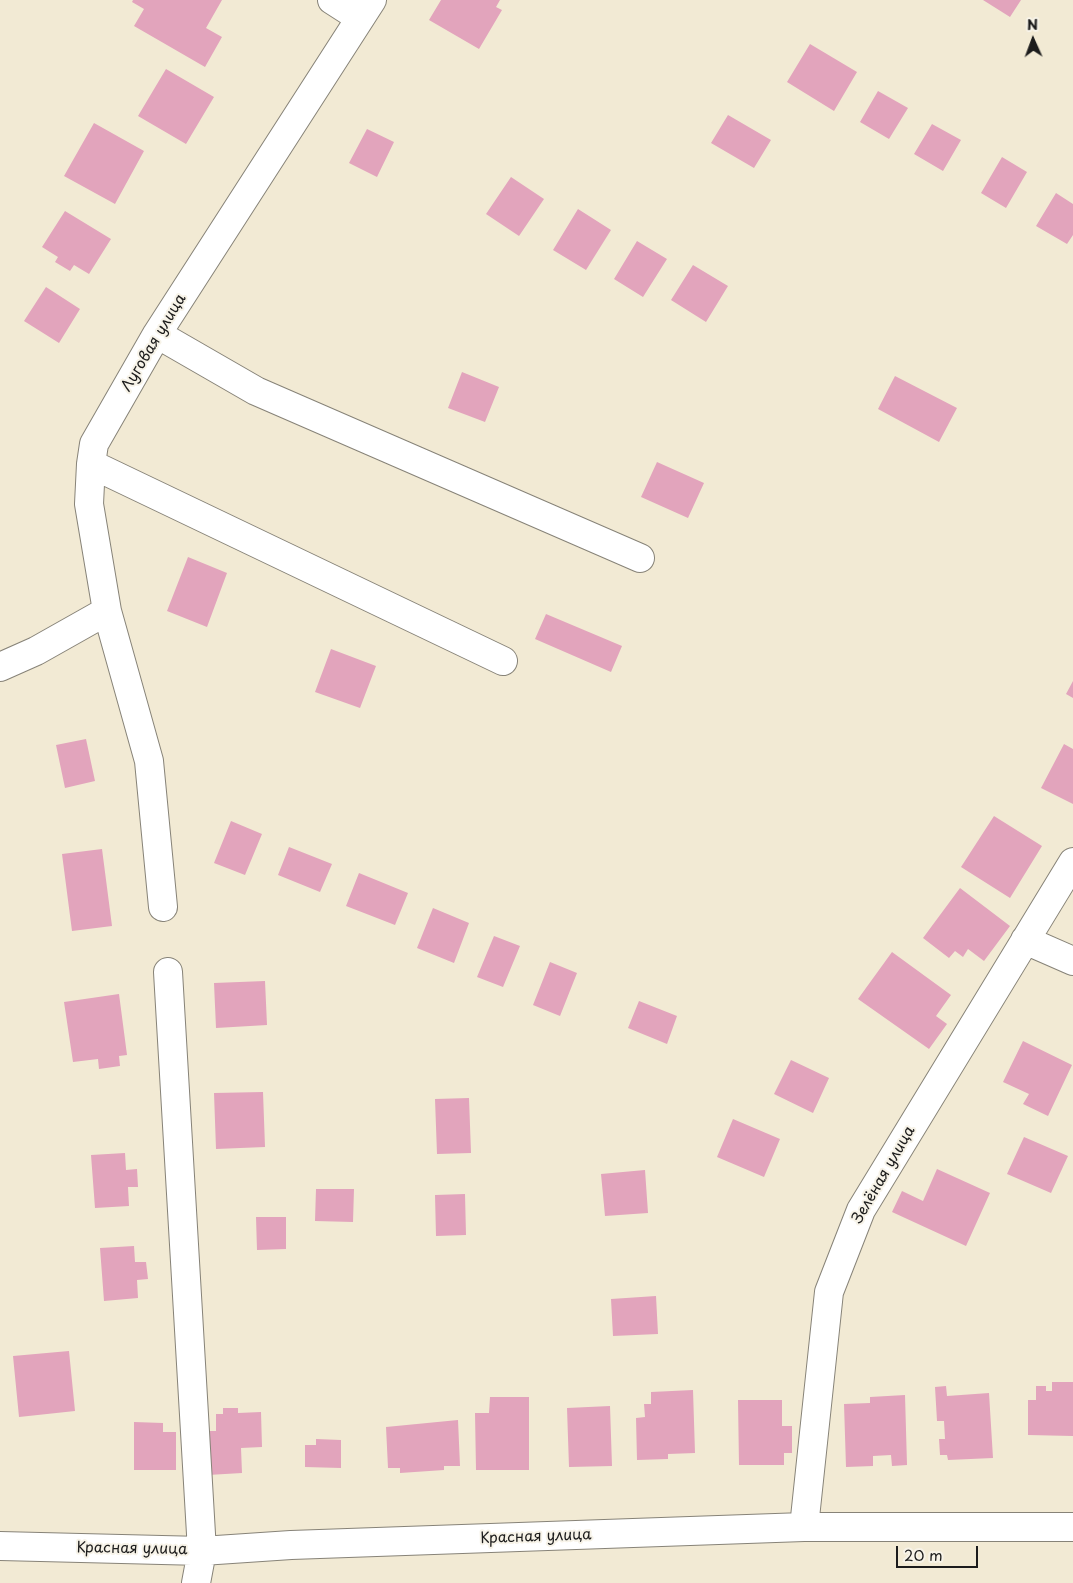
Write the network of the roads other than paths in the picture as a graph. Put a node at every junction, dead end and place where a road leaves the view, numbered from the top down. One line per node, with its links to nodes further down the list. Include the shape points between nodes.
1 (332, 0): 2 (street)
2 (366, 9): 3 (street, Луговая улица)
3 (157, 334): 4 (street, Луговая улица, via 94,444); 5 (street, via 256,391)
4 (91, 464): 6 (street, Луговая улица, via 90,504); 7 (street)
5 (640, 558)
6 (107, 611): 8 (street, via 36,651); 10 (street, Луговая улица, via 149,761)
7 (503, 660)
8 (0, 667)
9 (1073, 862): 11 (street, Зелёная улица)
10 (164, 907)
11 (1026, 940): 12 (street); 14 (street, Зелёная улица, via 861,1210 829,1292)
12 (1073, 961)
13 (168, 972): 17 (street)
14 (804, 1527): 15 (street, Красная улица); 17 (street, Красная улица)
15 (1073, 1527)
16 (0, 1546): 17 (street, Красная улица)
17 (202, 1551): 18 (street)
18 (196, 1583)

